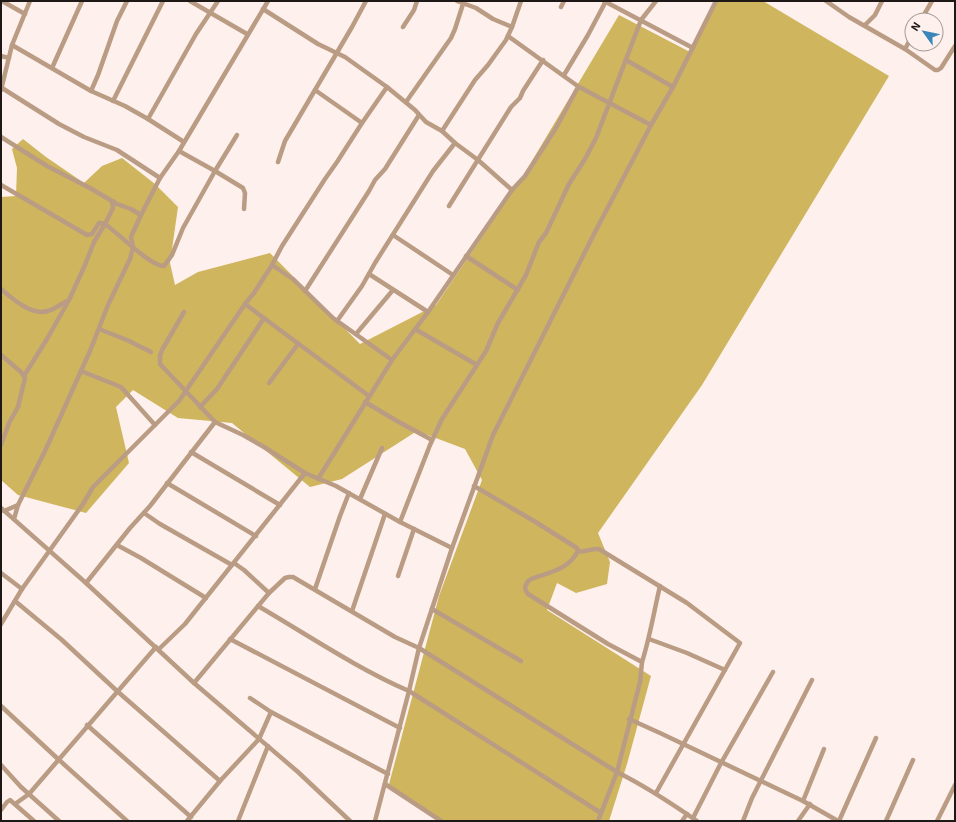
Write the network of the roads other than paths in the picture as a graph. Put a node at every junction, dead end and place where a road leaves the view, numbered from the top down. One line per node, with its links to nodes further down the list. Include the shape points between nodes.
1 (2, 1): 25 (street)
2 (30, 1): 25 (street)
3 (82, 1): 42 (street)
4 (127, 1): 49 (street)
5 (163, 1): 50 (street)
6 (190, 1): 23 (street)
7 (218, 1): 23 (street)
8 (268, 1): 22 (street)
9 (366, 1): 37 (street)
10 (417, 1): 28 (street)
11 (457, 1): 20 (street)
12 (521, 1): 29 (street)
13 (564, 1): 21 (street)
14 (605, 1): 26 (street); 43 (street)
15 (656, 1): 26 (street)
16 (716, 1): 35 (street)
17 (826, 1): 27 (street)
18 (882, 1): 27 (street)
19 (932, 1): 24 (street)
20 (463, 4): 29 (street); 52 (street, via 451,38)
21 (561, 7)
22 (263, 9): 30 (street); 37 (street)
23 (210, 12): 30 (street); 54 (street)
24 (926, 12)
25 (25, 14): 32 (street)
26 (642, 20): 35 (street); 41 (street)
27 (866, 25): 34 (street)
28 (403, 27)
29 (512, 27): 31 (street)
30 (248, 34): 60 (street)
31 (508, 36): 40 (street); 57 (street)
32 (12, 45): 39 (street); 42 (street)
33 (955, 46): 36 (street, via 938,70)
34 (904, 47)
35 (693, 48): 46 (street)
36 (910, 52)
37 (336, 53): 44 (street); 48 (street)
38 (1, 56): 39 (street)
39 (9, 58): 47 (street)
40 (543, 60): 43 (street); 63 (street)
41 (626, 60): 46 (street); 51 (street)
42 (52, 68): 49 (street)
43 (564, 76): 45 (street)
44 (387, 87): 52 (street); 55 (street)
45 (579, 87): 51 (street); 68 (street, via 529,170)
46 (673, 88): 56 (street)
47 (1, 89): 66 (street, via 59,124 117,150)
48 (315, 90): 55 (street); 64 (street, via 286,141)
49 (91, 91): 50 (street)
50 (113, 101): 54 (street)
51 (609, 101): 56 (street); 82 (street, via 596,138 539,242)
52 (406, 102): 53 (street)
53 (419, 115): 57 (street); 83 (street)
54 (148, 119): 60 (street)
55 (362, 123): 77 (street)
56 (651, 125): 114 (street, via 493,435)
57 (442, 131): 61 (street)
58 (237, 135): 65 (street)
59 (1, 137): 69 (street, via 47,166)
60 (184, 142): 62 (street)
61 (455, 143): 63 (street); 74 (street, via 433,171)
62 (179, 151): 65 (street); 66 (street)
63 (478, 160): 68 (street); 70 (street)
64 (278, 162)
65 (215, 171): 71 (street, via 243,188); 75 (street, via 183,228 167,264 161,266 155,263)
66 (160, 178): 72 (street)
67 (1, 185): 73 (street, via 87,235 92,234 100,223)
68 (512, 190): 76 (street)
69 (112, 201): 72 (street); 73 (street, via 113,208)
70 (449, 206)
71 (244, 209)
72 (141, 215): 75 (street, via 131,236)
73 (105, 224): 75 (street); 84 (street, via 94,242)
74 (393, 235): 78 (street); 79 (street)
75 (133, 246): 90 (street, via 130,259)
76 (466, 256): 79 (street); 82 (street)
77 (272, 265): 83 (street); 85 (street)
78 (369, 274): 81 (street); 89 (street)
79 (453, 276): 87 (street)
80 (1, 290): 84 (street, via 34,311 50,311)
81 (393, 290): 87 (street); 92 (street)
82 (518, 290): 97 (street)
83 (305, 291): 89 (street)
84 (69, 300): 99 (street)
85 (245, 304): 88 (street); 101 (street)
86 (184, 312): 101 (street, via 159,360 163,368)
87 (428, 312): 91 (street)
88 (264, 318): 93 (street); 104 (street, via 217,389)
89 (337, 321): 92 (street)
90 (99, 329): 94 (street); 98 (street)
91 (415, 329): 96 (street); 97 (street)
92 (356, 334): 96 (street)
93 (298, 344): 100 (street); 102 (street)
94 (151, 352)
95 (1, 355): 99 (street)
96 (392, 360): 102 (street)
97 (477, 365): 107 (street, via 442,419)
98 (81, 371): 106 (street, via 121,387); 117 (street)
99 (24, 376): 108 (street, via 18,407)
100 (269, 383)
101 (186, 392): 104 (street); 106 (street)
102 (369, 396): 103 (street)
103 (365, 402): 107 (street); 112 (street)
104 (200, 407): 105 (street)
105 (215, 422): 110 (street); 111 (street, via 243,435)
106 (154, 425): 128 (street, via 98,481)
107 (432, 440): 123 (street)
108 (1, 445)
109 (382, 448): 116 (street)
110 (191, 452): 113 (street); 118 (street)
111 (305, 473): 112 (street); 118 (street)
112 (318, 479): 115 (street)
113 (167, 483): 120 (street); 125 (street)
114 (474, 486): 127 (street); 129 (street, via 541,525)
115 (349, 493): 116 (street); 136 (street)
116 (360, 499): 121 (street)
117 (18, 505): 119 (street); 122 (street)
118 (280, 505): 125 (street)
119 (3, 509): 122 (street)
120 (144, 513): 126 (street); 130 (street)
121 (385, 514): 123 (street); 142 (street)
122 (14, 519): 128 (street)
123 (400, 522): 124 (street)
124 (414, 529): 127 (street); 132 (street)
125 (256, 536): 130 (street)
126 (117, 545): 133 (street); 138 (street)
127 (452, 548): 141 (street)
128 (49, 551): 133 (street); 135 (street)
129 (578, 551): 134 (street, via 599,549); 149 (street, via 565,567 527,582 526,591 608,644)
130 (233, 564): 137 (street, via 244,570); 138 (street)
131 (1, 573): 135 (street)
132 (398, 576)
133 (86, 583): 146 (street)
134 (660, 586): 145 (street); 150 (street, via 740,643)
135 (22, 589): 139 (street)
136 (315, 589): 137 (street, via 289,577); 142 (street)
137 (269, 593): 140 (street)
138 (206, 598): 146 (street, via 185,624)
139 (15, 601): 143 (street); 154 (street)
140 (258, 606): 144 (street); 155 (street, via 357,665)
141 (432, 609): 147 (street); 148 (street)
142 (352, 611): 147 (street)
143 (1, 624)
144 (230, 639): 153 (street); 161 (street)
145 (649, 639): 149 (street); 150 (street)
146 (157, 648): 153 (street); 154 (street)
147 (419, 648): 155 (street); 171 (street)
148 (520, 661)
149 (642, 662): 159 (street, via 640,682)
150 (725, 670): 164 (street)
151 (773, 672): 169 (street)
152 (812, 680): 174 (street)
153 (194, 683): 163 (street)
154 (117, 691): 160 (street); 173 (street)
155 (409, 692): 161 (street); 183 (street)
156 (250, 698): 158 (street)
157 (1, 706): 167 (street)
158 (272, 712): 163 (street); 172 (street)
159 (629, 719): 164 (street); 171 (street)
160 (87, 725): 167 (street); 185 (street)
161 (400, 728): 172 (street)
162 (876, 738): 199 (street)
163 (259, 739): 165 (street); 173 (street)
164 (684, 744): 169 (street); 177 (street)
165 (268, 746): 191 (street); 192 (street)
166 (824, 750): 179 (street)
167 (58, 760): 178 (street); 189 (street)
168 (913, 760): 200 (street)
169 (721, 763): 174 (street); 186 (street)
170 (1, 765): 178 (street)
171 (617, 772): 177 (street); 183 (street)
172 (388, 774): 175 (street)
173 (220, 781): 185 (street)
174 (762, 782): 179 (street); 197 (street)
175 (385, 784): 193 (street); 194 (street)
176 (955, 786): 201 (street)
177 (656, 793): 184 (street)
178 (29, 794): 180 (street); 188 (street)
179 (803, 801): 181 (street)
180 (15, 804): 182 (street, via 10,800); 187 (street)
181 (810, 804): 198 (street); 199 (street)
182 (1, 810)
183 (601, 813): 195 (street)
184 (687, 814): 186 (street); 196 (street)
185 (190, 817): 190 (street)
186 (695, 820)
187 (34, 821)
188 (59, 821)
189 (126, 821)
190 (187, 821)
191 (238, 821)
192 (350, 821)
193 (375, 821)
194 (442, 821)
195 (598, 821)
196 (682, 821)
197 (743, 821)
198 (798, 821)
199 (839, 821)
200 (886, 821)
201 (937, 821)

